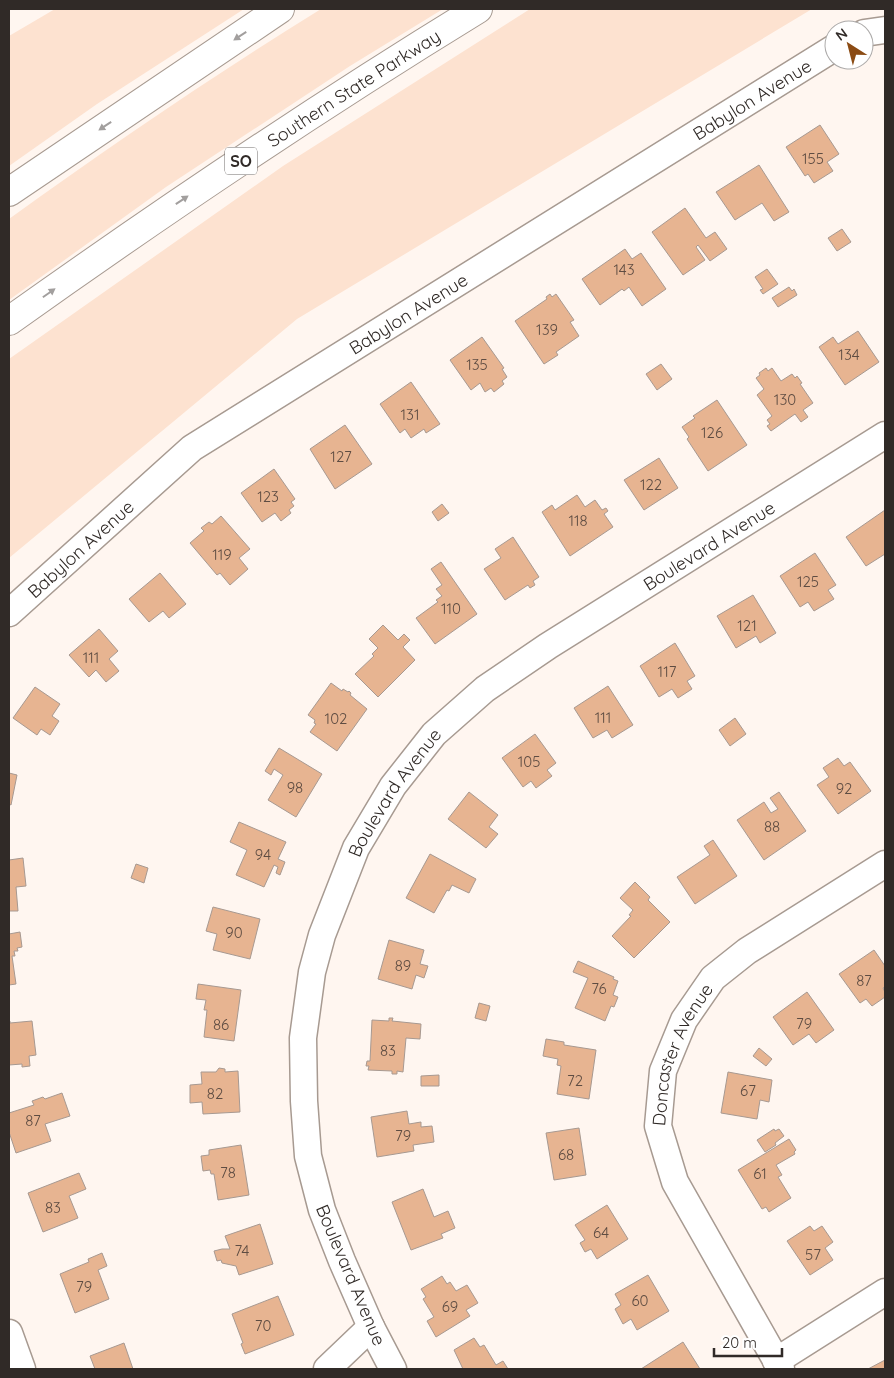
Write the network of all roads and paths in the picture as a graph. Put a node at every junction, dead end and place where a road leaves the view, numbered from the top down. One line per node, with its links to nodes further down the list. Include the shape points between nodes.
1 (280, 9): 4 (highway, one-way to 4)
2 (478, 9): 5 (highway, Southern State Parkway / SO, one-way to 2, via 242,160)
3 (824, 54): 7 (street, Babylon Avenue, via 192,448)
4 (9, 192)
5 (9, 321)
6 (885, 435): 10 (street, Boulevard Avenue, via 548,646 485,689 434,734 393,786 356,848 322,935 312,972 303,1038 304,1101 308,1156 322,1210)
7 (9, 614)
8 (885, 864): 12 (street, Doncaster Avenue, via 747,951 713,978 684,1020 663,1071 658,1126 675,1182)
9 (885, 1292): 12 (street)
10 (371, 1327): 14 (street); 15 (street, Boulevard Avenue)
11 (9, 1333): 13 (street)
12 (778, 1365)
13 (22, 1369)
14 (327, 1369)
15 (393, 1369)

